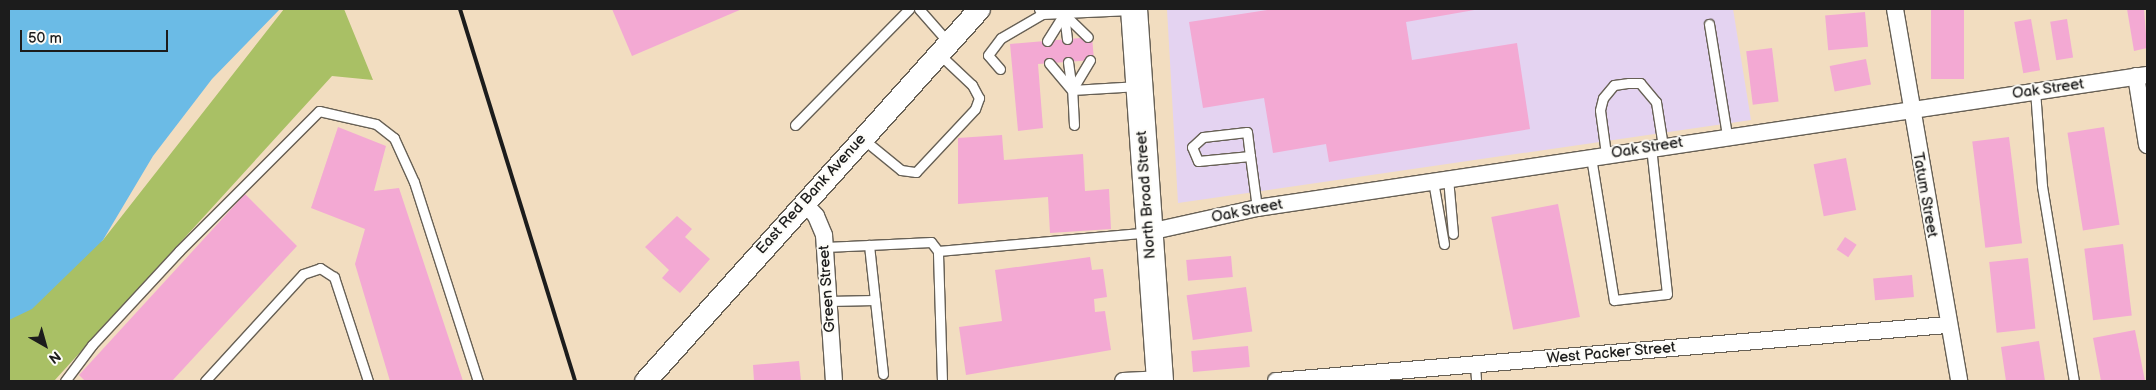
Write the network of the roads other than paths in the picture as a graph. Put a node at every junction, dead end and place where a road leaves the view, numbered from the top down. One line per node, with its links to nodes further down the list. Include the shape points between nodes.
1 (909, 9): 22 (lane)
2 (919, 9): 12 (lane)
3 (980, 9): 12 (street, East Red Bank Avenue)
4 (1134, 9): 7 (lane); 18 (main road, North Broad Street)
5 (1895, 9): 21 (street, Tatum Street)
6 (1040, 11): 7 (lane); 16 (lane, via 1001,38 992,49 988,55)
7 (1064, 14): 9 (lane); 10 (lane); 11 (lane)
8 (1709, 24): 24 (lane)
9 (1088, 37)
10 (1067, 39)
11 (1047, 41)
12 (943, 48): 25 (street, East Red Bank Avenue); 25 (lane, via 972,85 979,98 976,109 916,172 900,170)
13 (1090, 60): 19 (lane)
14 (1068, 62): 19 (lane)
15 (1049, 63): 19 (lane)
16 (1000, 69)
17 (2142, 76): 20 (street, Oak Street); 26 (street)
18 (1139, 86): 19 (lane); 33 (main road, North Broad Street)
19 (1072, 90): 23 (lane)
20 (2035, 90): 21 (street, Oak Street); 58 (lane, via 2042,186)
21 (1909, 108): 24 (street, Oak Street); 41 (street, Tatum Street)
22 (795, 125)
23 (1074, 125)
24 (1728, 136): 27 (street, Oak Street)
25 (862, 138): 31 (street, East Red Bank Avenue)
26 (2147, 145)
27 (1657, 146): 28 (street, Oak Street); 28 (lane, via 1656,102 1640,83 1614,85 1603,98 1600,110); 28 (lane, via 1667,294 1614,300)
28 (1599, 155): 30 (street, Oak Street)
29 (1250, 156): 29 (lane, via 1246,132 1203,137 1192,147 1198,161); 32 (lane)
30 (1441, 180): 32 (street, Oak Street); 34 (lane); 35 (lane)
31 (804, 203): 37 (street, Green Street, via 816,216); 51 (street, East Red Bank Avenue)
32 (1257, 208): 33 (street, Oak Street)
33 (1149, 232): 38 (lane); 46 (main road, North Broad Street)
34 (1453, 234)
35 (1444, 244)
36 (869, 245): 37 (lane); 38 (lane, via 931,242); 39 (lane)
37 (824, 247): 40 (street, Green Street)
38 (938, 251): 53 (lane)
39 (875, 300): 40 (lane); 43 (lane)
40 (828, 301): 52 (street, Green Street)
41 (1947, 325): 42 (street, West Packer Street); 57 (street, Tatum Street)
42 (1475, 364): 44 (street, West Packer Street); 56 (lane)
43 (883, 374)
44 (1416, 375): 45 (street, West Packer Street)
45 (1334, 379): 55 (street, West Packer Street)
46 (1160, 380): 54 (street)
47 (65, 381): 50 (lane, via 92,345 179,251 300,125 319,112 376,124 394,138 414,182)
48 (205, 381): 49 (lane, via 303,274 320,268 334,277)
49 (368, 381)
50 (478, 381)
51 (645, 381)
52 (834, 381)
53 (942, 381)
54 (1123, 381)
55 (1276, 381)
56 (1476, 381)
57 (1959, 381)
58 (2074, 381)

